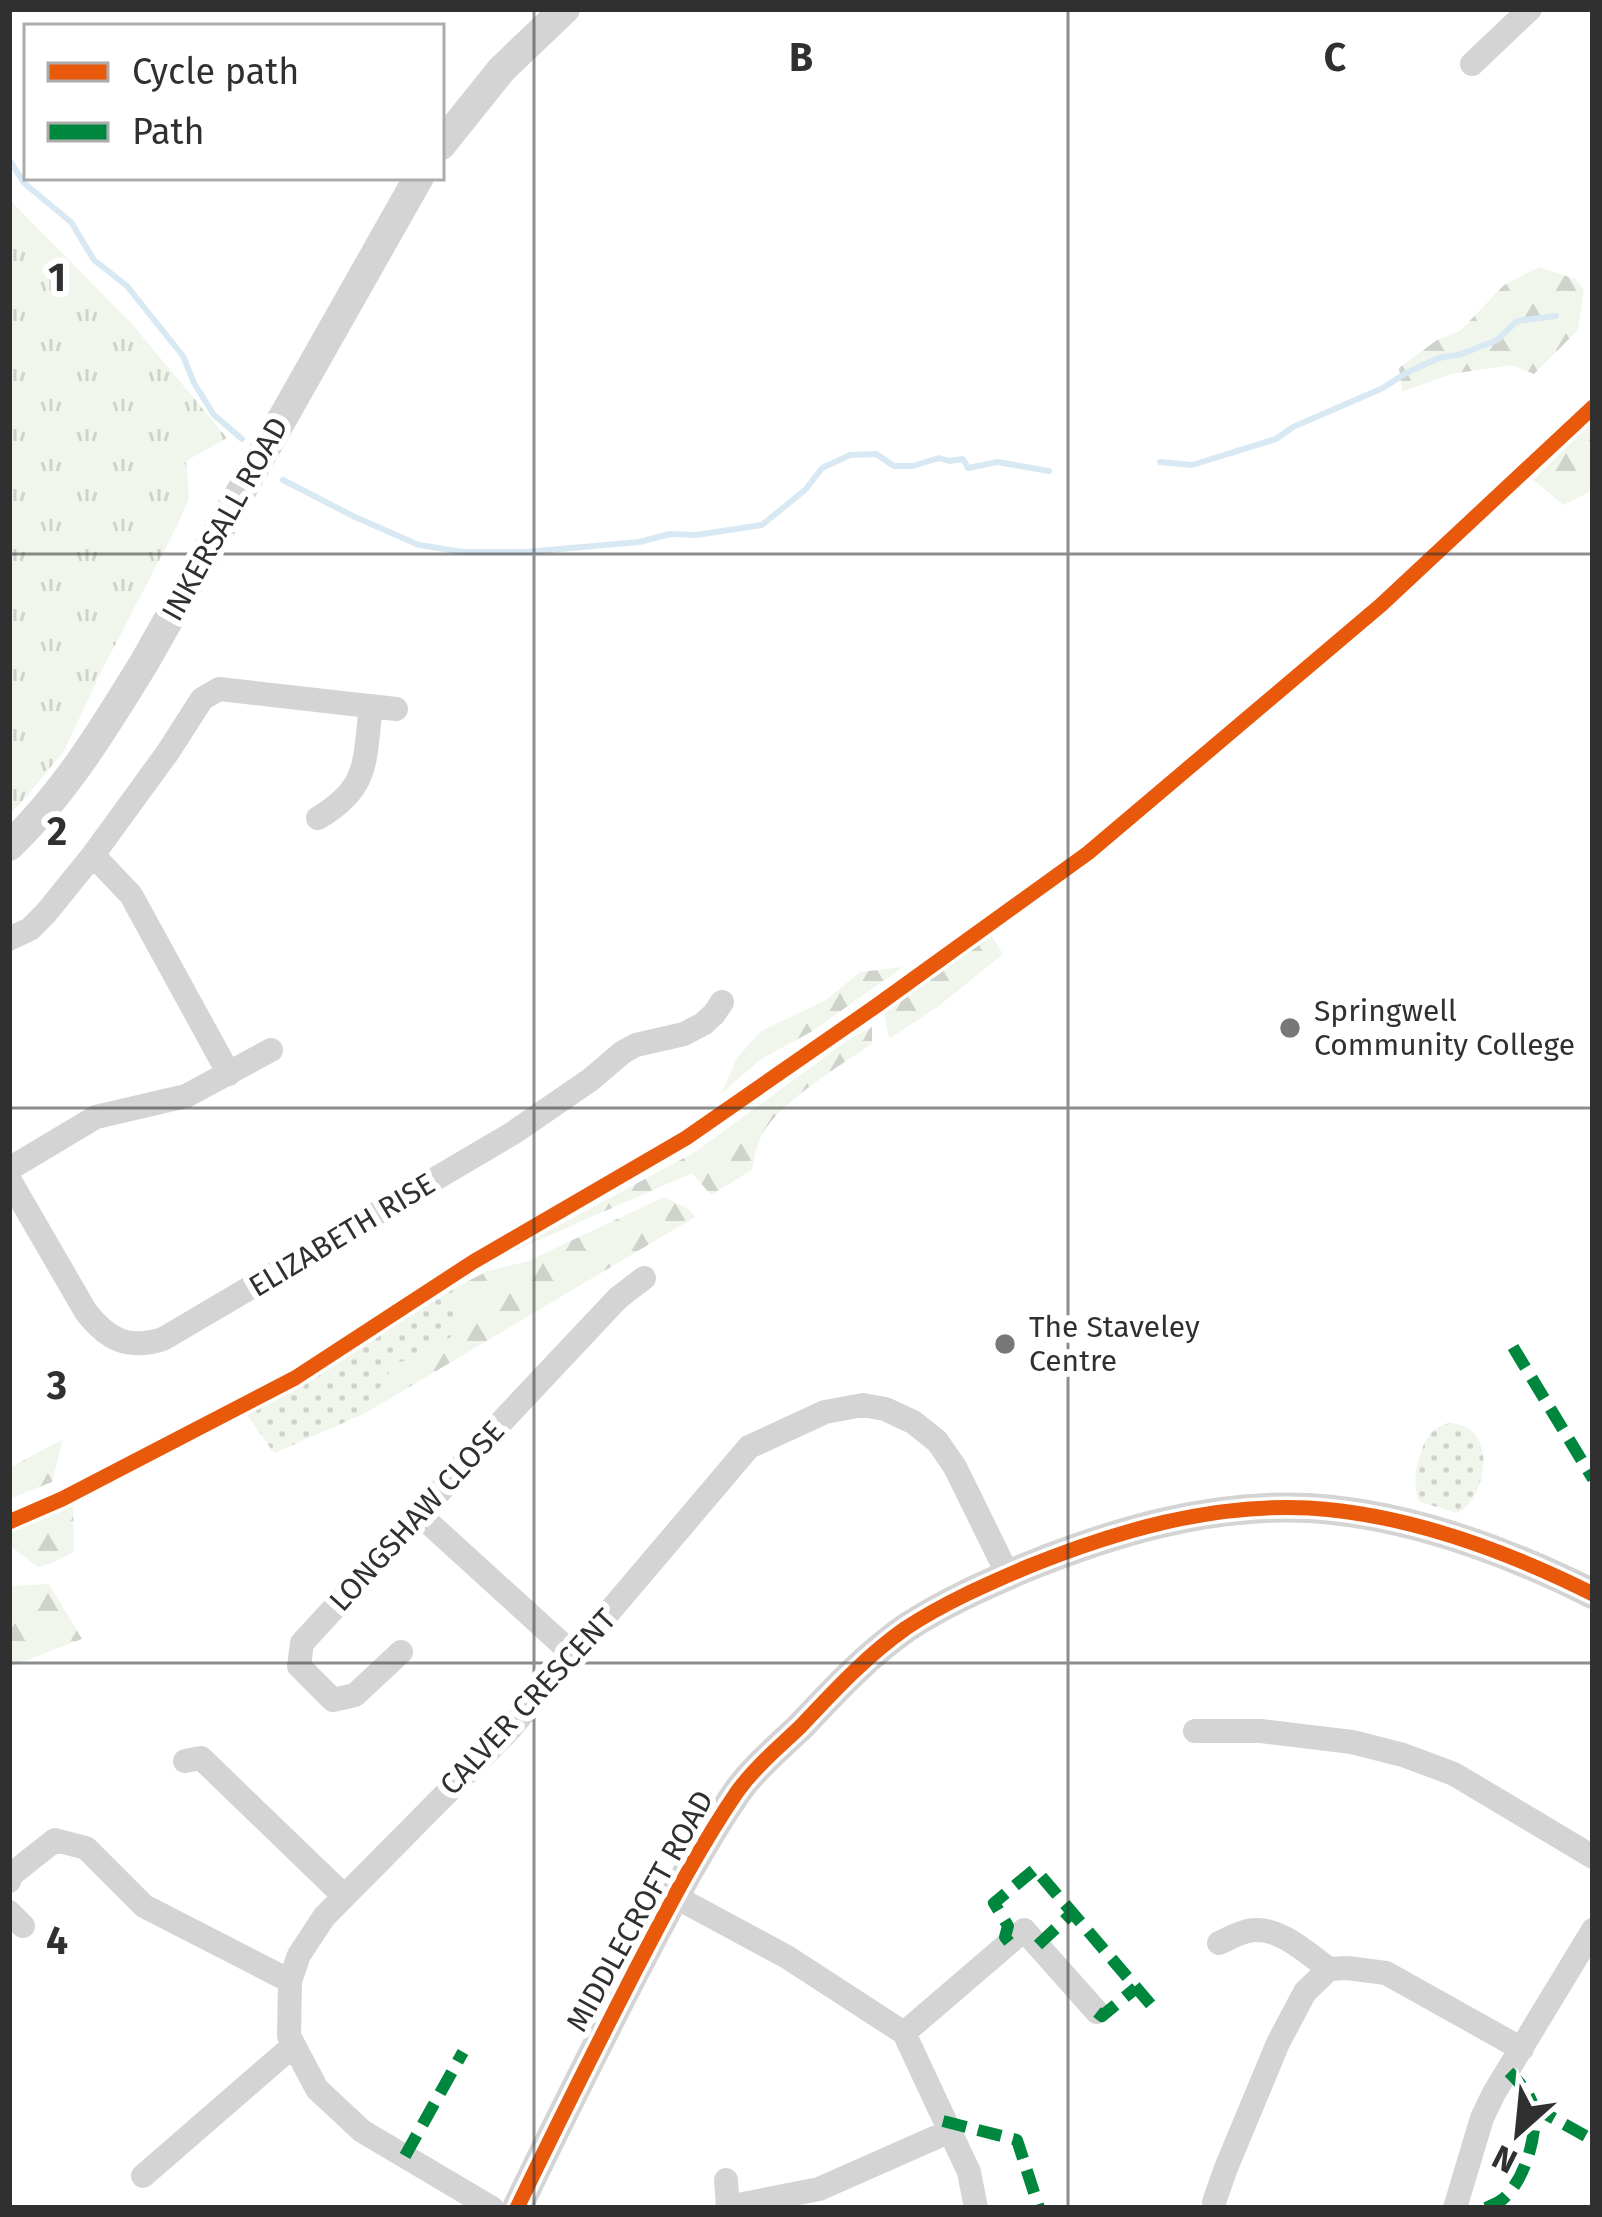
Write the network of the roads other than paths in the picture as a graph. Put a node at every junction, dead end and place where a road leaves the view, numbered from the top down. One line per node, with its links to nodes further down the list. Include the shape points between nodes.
1 (566, 9): 4 (street, via 502,69)
2 (1530, 9): 3 (street)
3 (1472, 64)
4 (444, 141)
5 (416, 180): 7 (street, INKERSALL ROAD, via 144,663 58,792)
6 (318, 818): 8 (street, via 356,789 384,708 219,689 202,700)
7 (9, 846)
8 (93, 856): 9 (street, via 46,914); 12 (street, via 131,895)
9 (9, 939)
10 (722, 1001): 14 (street, ELIZABETH RISE, via 703,1024 636,1045 513,1133 145,1345 101,1332)
11 (271, 1050): 12 (street)
12 (229, 1074): 13 (street, via 186,1096 97,1117)
13 (9, 1169)
14 (9, 1179)
15 (644, 1278): 16 (street, LONGSHAW CLOSE)
16 (420, 1515): 19 (street, LONGSHAW CLOSE, via 302,1643 299,1666 333,1700 355,1695); 20 (street)
17 (1008, 1575): 18 (street, MIDDLECROFT ROAD, via 1159,1522 1308,1508 1471,1541); 20 (street, CALVER CRESCENT, via 938,1441 885,1409 825,1412 749,1447); 26 (street, MIDDLECROFT ROAD, via 905,1629 858,1668 739,1788)
18 (1593, 1594)
19 (401, 1652)
20 (575, 1656): 25 (street, CALVER CRESCENT)
21 (1196, 1731): 23 (street, via 1280,1733 1403,1755 1454,1774)
22 (184, 1761): 25 (street, via 201,1758)
23 (1593, 1857)
24 (9, 1881): 30 (street, via 55,1840 86,1848 144,1906)
25 (343, 1895): 30 (street, CALVER CRESCENT)
26 (674, 1896): 32 (street); 39 (street, MIDDLECROFT ROAD)
27 (1593, 1930): 34 (street)
28 (1219, 1942): 29 (street, via 1266,1929)
29 (1329, 1970): 34 (street, via 1386,1973); 42 (street, via 1305,1992 1278,2043)
30 (290, 1981): 33 (street, CALVER CRESCENT)
31 (1097, 2012): 32 (street, via 1024,1930)
32 (904, 2033): 35 (street)
33 (294, 2045): 36 (street); 38 (street, CALVER CRESCENT, via 317,2089 362,2131)
34 (1522, 2049): 43 (street, via 1482,2119)
35 (948, 2132): 40 (street, via 819,2189); 41 (street)
36 (143, 2176)
37 (726, 2180): 40 (street)
38 (492, 2208)
39 (517, 2208)
40 (728, 2208)
41 (976, 2208)
42 (1215, 2208)
43 (1455, 2208)

